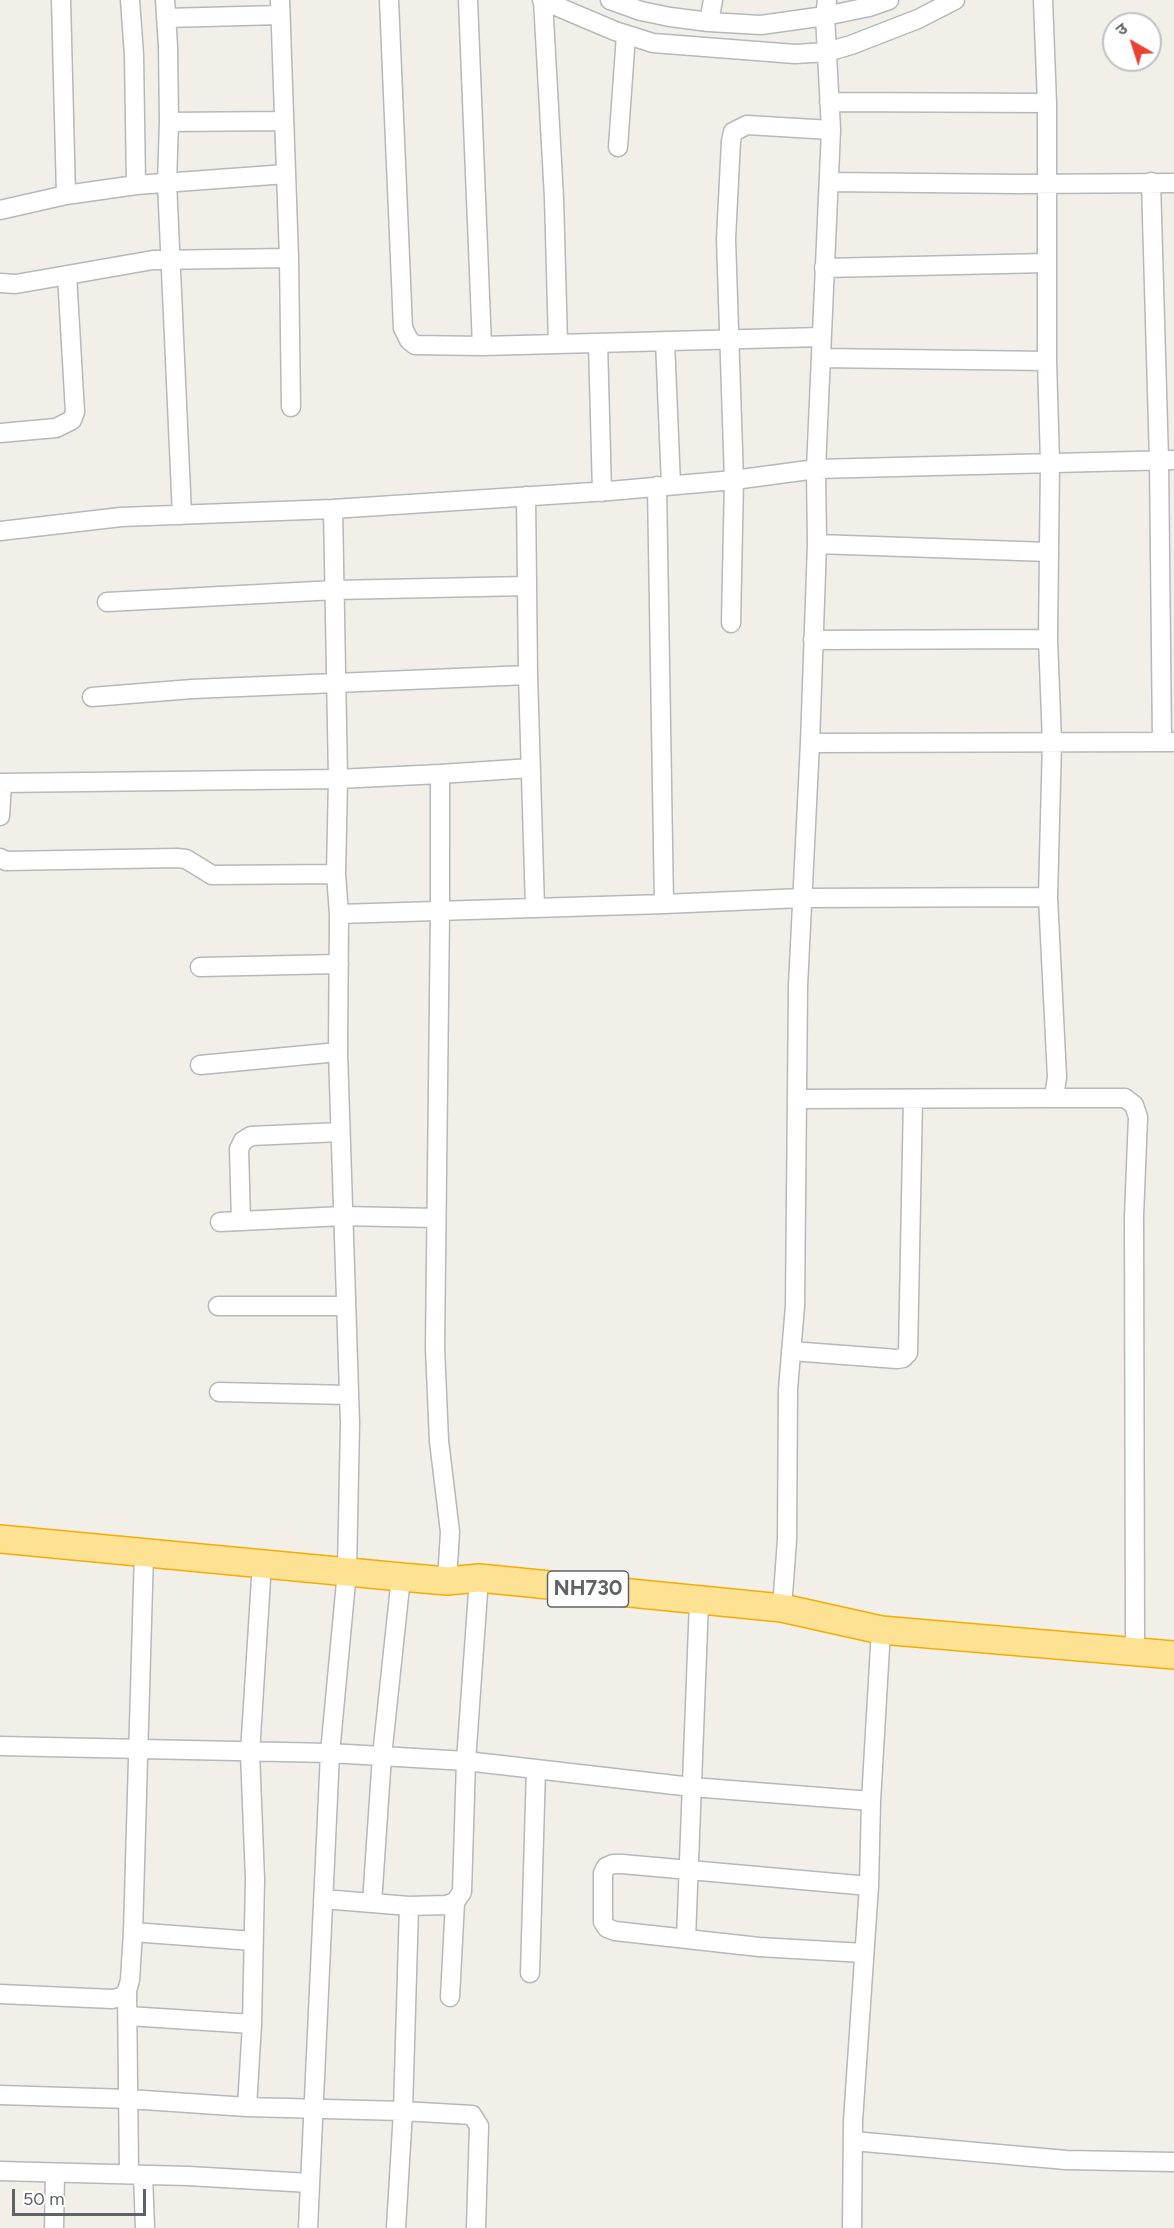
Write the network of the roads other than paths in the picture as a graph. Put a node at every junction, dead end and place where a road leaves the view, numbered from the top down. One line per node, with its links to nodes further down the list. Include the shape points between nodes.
1 (61, 0): 30 (street)
2 (130, 0): 29 (street)
3 (165, 0): 13 (street)
4 (389, 0): 43 (street, via 403,328 415,345)
5 (468, 0): 43 (street)
6 (542, 0): 16 (street); 42 (street)
7 (610, 0): 14 (street, via 641,11)
8 (713, 0): 14 (street)
9 (889, 0): 15 (street)
10 (955, 0): 15 (street, via 918,19)
11 (1043, 0): 18 (street)
12 (280, 7): 13 (street); 19 (street)
13 (166, 18): 20 (street)
14 (709, 22): 15 (street)
15 (826, 28): 16 (street, via 795,54 668,45); 17 (street)
16 (626, 35): 22 (street)
17 (829, 102): 18 (street); 21 (street)
18 (1047, 103): 25 (street)
19 (284, 121): 20 (street); 23 (street)
20 (169, 122): 24 (street)
21 (831, 130): 26 (street); 39 (street, via 747,125 733,132 726,239)
22 (618, 147)
23 (286, 174): 24 (street); 32 (street)
24 (167, 182): 29 (street); 33 (street)
25 (1048, 182): 26 (street); 27 (street); 34 (street)
26 (829, 183): 35 (street)
27 (1151, 183): 28 (street); 48 (street)
28 (1174, 183)
29 (136, 185): 30 (street)
30 (66, 195): 31 (street)
31 (0, 210)
32 (289, 258): 33 (street); 46 (street)
33 (170, 260): 36 (street); 56 (street)
34 (1047, 263): 35 (street); 45 (street)
35 (824, 268): 38 (street)
36 (67, 275): 37 (street); 47 (street, via 75,412 72,420 56,428)
37 (0, 283)
38 (821, 337): 39 (street); 44 (street)
39 (729, 340): 40 (street); 51 (street)
40 (665, 341): 41 (street); 52 (street)
41 (598, 343): 42 (street); 53 (street)
42 (558, 344): 43 (street)
43 (482, 346)
44 (821, 358): 45 (street); 50 (street)
45 (1047, 360): 49 (street)
46 (291, 407)
47 (0, 433)
48 (1167, 460): 49 (street); 70 (street)
49 (1050, 462): 50 (street); 59 (street)
50 (816, 469): 51 (street); 58 (street)
51 (734, 480): 52 (street); 63 (street)
52 (664, 486): 53 (street); 81 (street)
53 (602, 492): 54 (street)
54 (526, 496): 55 (street); 60 (street)
55 (333, 509): 56 (street); 61 (street)
56 (182, 515): 57 (street, via 120,517)
57 (0, 531)
58 (817, 544): 59 (street); 65 (street)
59 (1049, 552): 64 (street)
60 (527, 586): 61 (street); 66 (street)
61 (335, 590): 62 (street); 67 (street)
62 (107, 602)
63 (731, 623)
64 (1048, 639): 65 (street); 69 (street)
65 (813, 640): 71 (street)
66 (528, 675): 67 (street); 72 (street)
67 (337, 683): 68 (street); 74 (street)
68 (92, 697)
69 (1052, 742): 70 (street); 71 (street); 79 (street)
70 (1168, 742)
71 (810, 743): 80 (street)
72 (531, 768): 73 (street); 82 (street)
73 (440, 774): 74 (street); 83 (street)
74 (338, 778): 75 (street); 78 (street)
75 (1, 783): 76 (street)
76 (0, 816)
77 (0, 858): 78 (street, via 177,858 186,859 212,875)
78 (336, 874): 84 (street)
79 (1048, 897): 80 (street); 89 (street, via 1057,1077)
80 (802, 898): 81 (street); 90 (street)
81 (664, 904): 82 (street)
82 (535, 908): 83 (street)
83 (440, 911): 84 (street); 94 (street)
84 (339, 914): 85 (street)
85 (339, 964): 86 (street); 87 (street)
86 (200, 967)
87 (339, 1052): 88 (street); 92 (street)
88 (200, 1065)
89 (1054, 1098): 91 (street); 112 (street, via 1125,1098 1134,1105 1138,1117 1134,1216)
90 (798, 1099): 91 (street); 99 (street)
91 (913, 1099): 99 (street, via 908,1353 897,1359)
92 (340, 1132): 93 (street); 95 (street, via 259,1135 243,1141 239,1149)
93 (343, 1216): 94 (street); 95 (street); 98 (street)
94 (436, 1218): 108 (street, via 435,1348 439,1441 450,1532)
95 (241, 1221): 96 (street)
96 (220, 1222)
97 (218, 1306): 98 (street)
98 (346, 1306): 101 (street)
99 (791, 1351): 110 (street)
100 (219, 1392): 101 (street)
101 (349, 1395): 105 (street)
102 (0, 1539): 103 (highway, NH730)
103 (144, 1552): 104 (highway, NH730); 115 (street)
104 (262, 1563): 105 (highway, NH730); 116 (street)
105 (348, 1571): 106 (highway, NH730); 117 (street)
106 (401, 1578): 108 (highway, NH730); 118 (street)
107 (479, 1578): 108 (highway, NH730); 109 (highway, NH730); 119 (street)
108 (447, 1581)
109 (699, 1601): 110 (highway, NH730); 121 (street)
110 (782, 1608): 111 (highway, NH730)
111 (881, 1630): 112 (highway, NH730); 122 (street)
112 (1135, 1652): 113 (highway, NH730)
113 (1174, 1655)
114 (0, 1746): 115 (street)
115 (138, 1749): 116 (street); 129 (street)
116 (250, 1752): 117 (street); 131 (street)
117 (330, 1753): 118 (street); 125 (street)
118 (382, 1756): 119 (street); 127 (street)
119 (466, 1761): 120 (street); 126 (street, via 462,1892)
120 (536, 1769): 121 (street); 133 (street)
121 (692, 1787): 122 (street); 123 (street)
122 (871, 1801): 124 (street)
123 (688, 1870): 124 (street); 130 (street); 130 (street, via 614,1864 603,1873 603,1922 607,1928)
124 (869, 1886): 132 (street)
125 (323, 1899): 127 (street); 142 (street)
126 (455, 1902): 128 (street); 136 (street)
127 (372, 1903): 128 (street)
128 (408, 1906): 143 (street)
129 (133, 1932): 131 (street); 134 (street)
130 (687, 1940): 132 (street)
131 (253, 1941): 138 (street)
132 (864, 1953): 144 (street)
133 (530, 1973)
134 (127, 1991): 135 (street, via 112,1999); 137 (street)
135 (0, 1994)
136 (450, 1997)
137 (128, 2016): 138 (street); 140 (street)
138 (252, 2024): 141 (street)
139 (0, 2096): 140 (street)
140 (129, 2099): 141 (street); 148 (street)
141 (247, 2107): 142 (street)
142 (313, 2109): 143 (street); 149 (street)
143 (403, 2111): 153 (street); 154 (street, via 475,2117 479,2126)
144 (853, 2141): 145 (street, via 1066,2160); 155 (street)
145 (1174, 2162)
146 (0, 2171): 147 (street)
147 (55, 2173): 148 (street); 150 (street)
148 (136, 2175): 149 (street); 151 (street)
149 (310, 2183): 152 (street)
150 (54, 2228)
151 (145, 2228)
152 (308, 2228)
153 (396, 2228)
154 (476, 2228)
155 (852, 2228)

